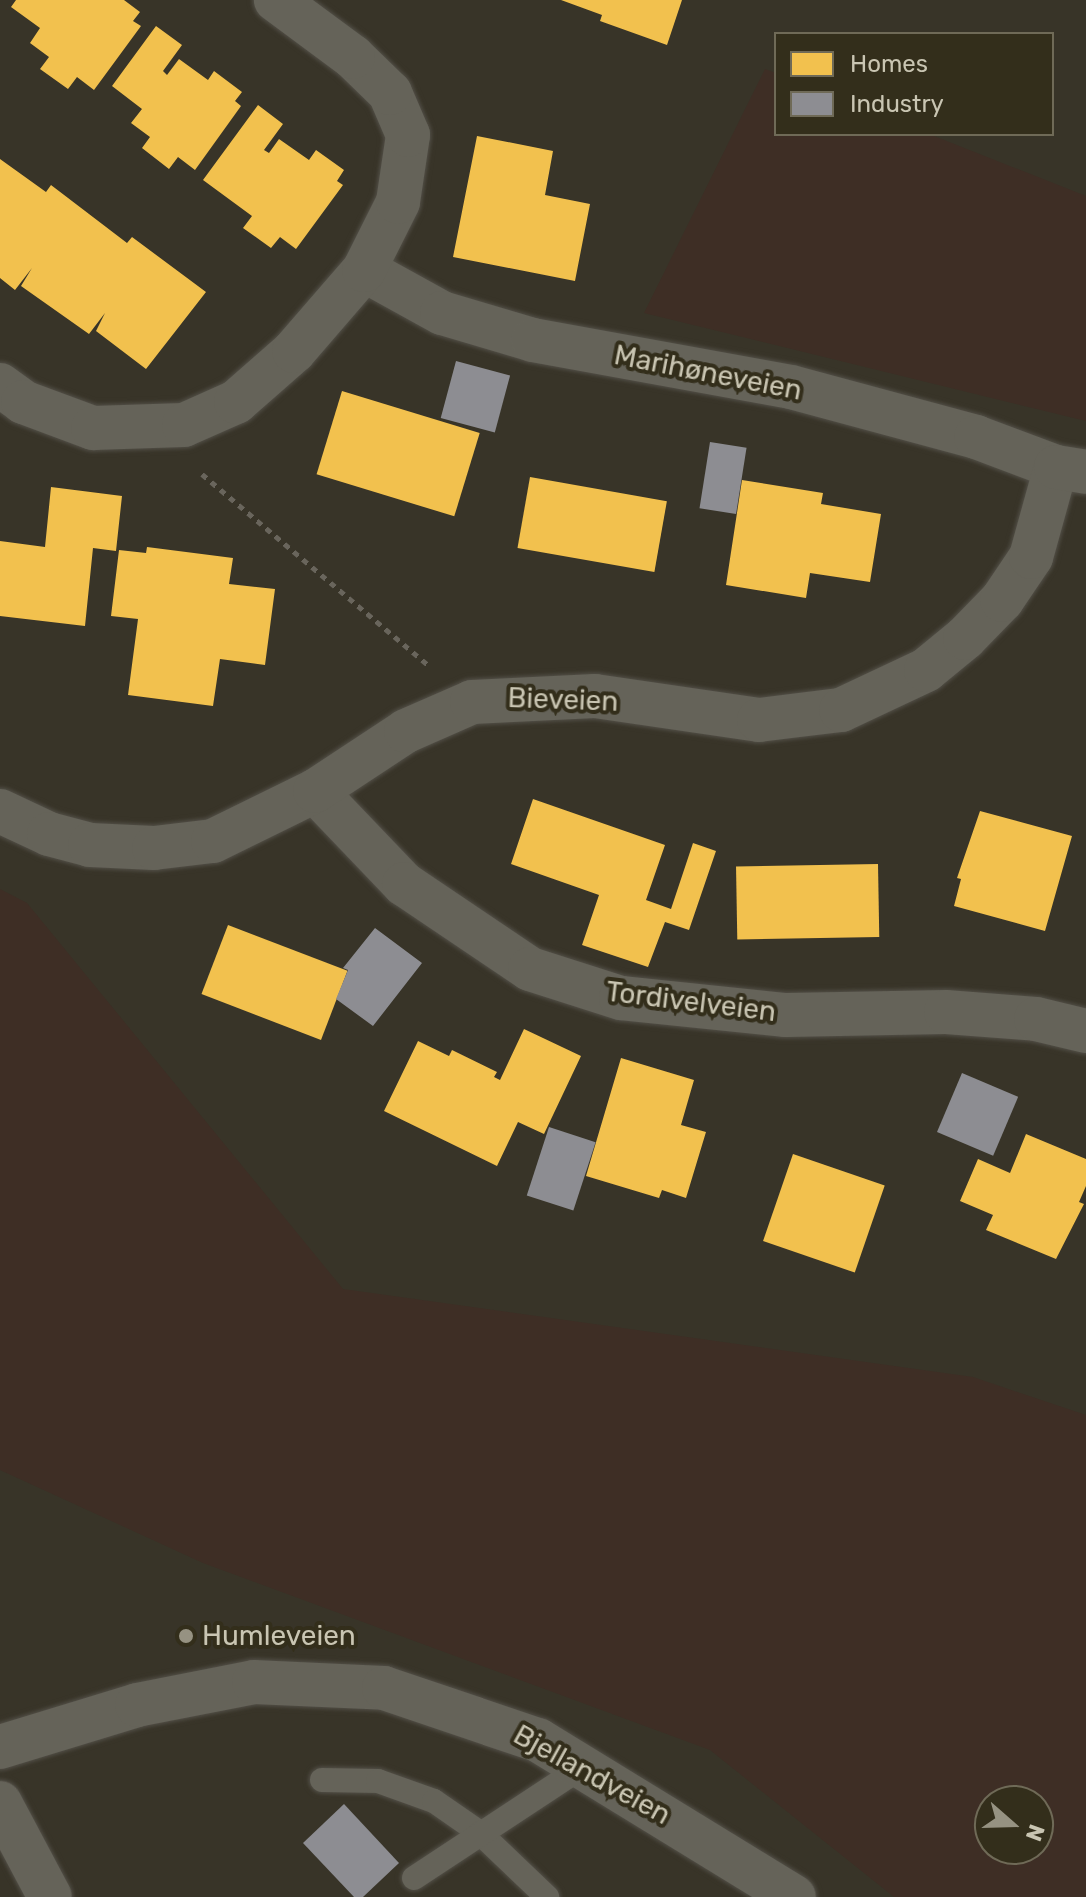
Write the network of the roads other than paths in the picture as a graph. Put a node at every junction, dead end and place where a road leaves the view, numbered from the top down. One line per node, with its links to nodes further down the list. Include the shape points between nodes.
1 (276, 0): 2 (street, via 353,57 390,93 408,135 398,202)
2 (364, 270): 3 (street, via 294,351 236,402 184,425 93,428 23,402); 4 (street, Marihøneveien, via 442,313 533,340 791,387 976,437)
3 (0, 385)
4 (1071, 470): 5 (street, Bieveien, via 1031,557 1002,600 926,670 882,695 841,710 759,720 595,696 472,702 406,731)
5 (315, 791): 6 (street, Bieveien, via 213,841 154,848 90,845 49,834); 7 (street, Tordivelveien, via 416,893 530,969 621,998 786,1015 946,1012 1036,1019)
6 (0, 811)
7 (1086, 1031)
8 (0, 1747): 9 (street, Bjellandveien, via 137,1705 254,1682 328,1682 384,1688 437,1702 538,1740)
9 (584, 1766): 12 (lane); 16 (street, Bjellandveien)
10 (322, 1780): 12 (lane, via 378,1781 434,1801)
11 (0, 1803): 14 (street)
12 (480, 1833): 13 (lane); 15 (lane)
13 (414, 1878)
14 (50, 1897)
15 (547, 1897)
16 (794, 1897)

